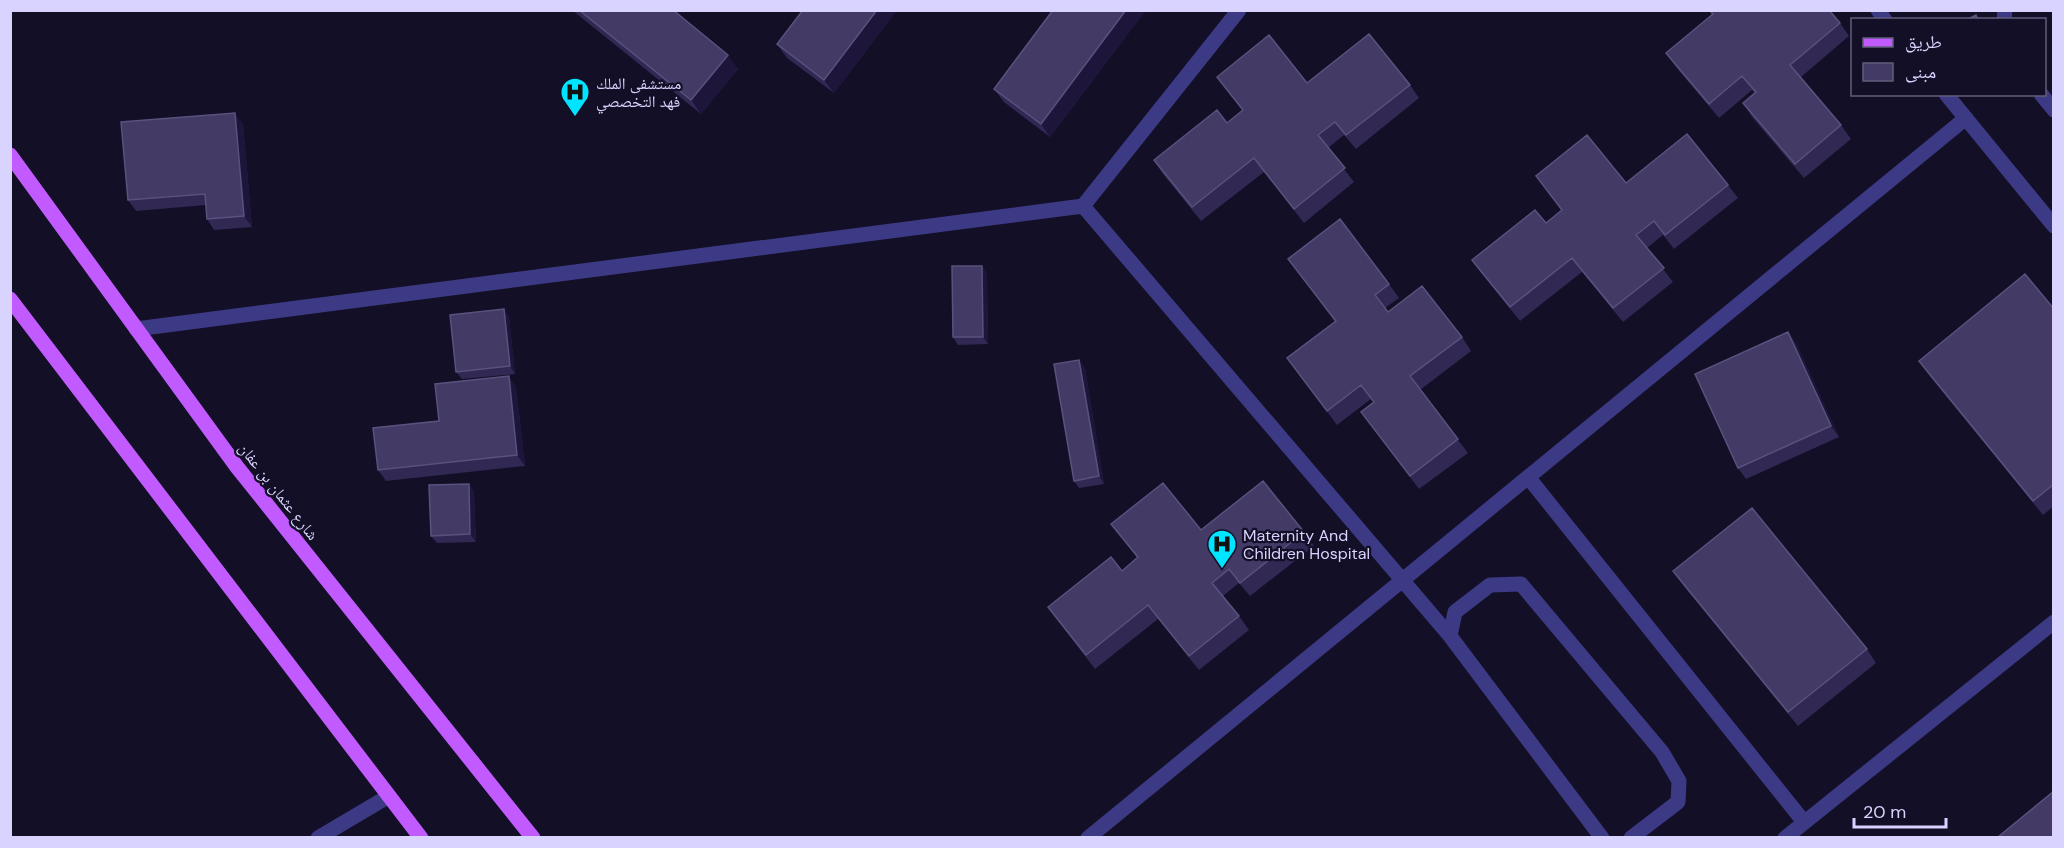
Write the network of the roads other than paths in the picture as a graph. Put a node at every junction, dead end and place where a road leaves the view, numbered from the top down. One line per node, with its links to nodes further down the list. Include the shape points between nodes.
1 (1239, 10): 7 (street)
2 (1948, 96): 5 (street)
3 (2043, 96): 4 (street)
4 (2054, 110)
5 (1965, 118): 8 (street); 11 (street)
6 (10, 155): 10 (main road, شارع عثمان بن عفان)
7 (1083, 206): 10 (street); 12 (street)
8 (2054, 226)
9 (10, 299): 15 (main road)
10 (136, 329): 19 (main road, شارع عثمان بن عفان, via 237,467)
11 (1528, 477): 12 (street); 16 (street)
12 (1403, 579): 14 (street); 20 (street)
13 (2054, 622): 16 (street)
14 (1450, 636): 21 (street); 22 (street, via 1455,612 1490,585 1521,584 1662,752 1679,781 1678,802)
15 (389, 796): 17 (street); 18 (main road)
16 (1804, 822): 23 (street)
17 (320, 837)
18 (421, 837)
19 (533, 837)
20 (1088, 837)
21 (1602, 837)
22 (1631, 837)
23 (1785, 837)

